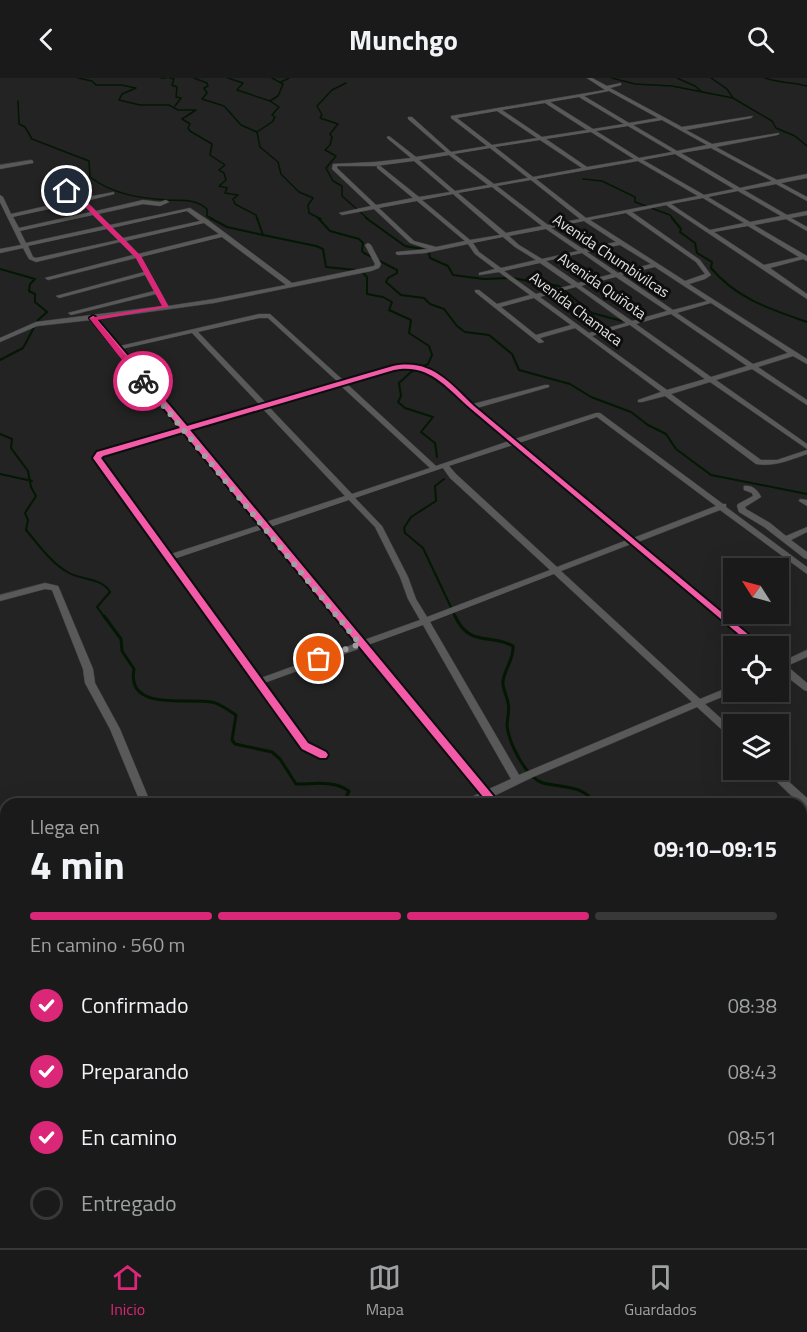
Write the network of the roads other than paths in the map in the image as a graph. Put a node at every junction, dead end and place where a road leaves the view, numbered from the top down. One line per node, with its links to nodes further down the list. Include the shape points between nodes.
1 (589, 78): 3 (street)
2 (619, 84): 3 (street)
3 (608, 89): 4 (street); 9 (street)
4 (579, 96): 5 (street); 10 (street)
5 (545, 101): 6 (street); 12 (street)
6 (497, 109): 15 (street); 17 (street, via 453,117)
7 (751, 117): 11 (street)
8 (410, 118): 19 (street, Avenida Chumbivilcas)
9 (661, 119): 10 (street); 11 (street)
10 (628, 124): 12 (street); 18 (street)
11 (681, 129): 16 (street)
12 (591, 130): 15 (street); 21 (street)
13 (777, 134): 16 (street)
14 (389, 137): 20 (street, Avenida Quiñota)
15 (541, 138): 17 (street); 25 (street)
16 (713, 146): 18 (street); 28 (street)
17 (491, 147): 19 (street); 27 (street)
18 (677, 152): 21 (street); 31 (street)
19 (450, 153): 20 (street); 29 (street, Avenida Chumbivilcas)
20 (415, 159): 33 (street, Avenida Quiñota); 41 (street, via 335,165)
21 (638, 159): 25 (street); 35 (street)
22 (31, 162): 23 (street)
23 (0, 167)
24 (379, 167): 38 (street, Avenida Chamaca)
25 (587, 169): 27 (street)
26 (807, 176): 28 (street)
27 (532, 179): 29 (street); 49 (street)
28 (777, 181): 31 (street); 36 (street)
29 (492, 186): 33 (street); 52 (street, Avenida Chumbivilcas)
30 (62, 189): 37 (street)
31 (739, 189): 35 (street); 48 (street)
32 (112, 193): 37 (street)
33 (455, 193): 38 (street); 57 (street, Avenida Quiñota)
34 (0, 196): 44 (street)
35 (703, 196): 40 (street); 51 (street)
36 (807, 199)
37 (81, 200): 44 (street); 45 (street)
38 (417, 200): 41 (street); 60 (street, Avenida Chamaca)
39 (166, 202): 45 (street, via 143,202)
40 (666, 203): 42 (street); 56 (street)
41 (376, 208): 46 (street); 64 (street, via 412,242)
42 (627, 211): 49 (street); 78 (street, via 698,261 708,275)
43 (0, 212): 44 (street)
44 (9, 213): 55 (street)
45 (94, 213): 53 (street); 55 (street)
46 (342, 213)
47 (807, 213): 48 (street)
48 (786, 217): 51 (street); 54 (street)
49 (584, 219): 52 (street); 61 (street)
50 (206, 221): 53 (street, via 188,209); 58 (street); 59 (street)
51 (749, 224): 56 (street); 69 (street)
52 (544, 226): 57 (street); 66 (street, Avenida Chumbivilcas)
53 (108, 227): 59 (street); 62 (street)
54 (807, 229)
55 (18, 230): 62 (street)
56 (708, 232): 72 (street)
57 (504, 234): 60 (street); 70 (street, Avenida Quiñota)
58 (224, 235): 68 (street); 79 (street)
59 (122, 240): 62 (street, via 36,260 31,258); 68 (street)
60 (469, 242): 64 (street); 73 (street, Avenida Chamaca)
61 (620, 243): 66 (street); 71 (street)
62 (26, 245): 65 (street)
63 (368, 245): 79 (street, via 377,267)
64 (436, 249): 67 (street)
65 (0, 251)
66 (583, 252): 70 (street); 76 (street, Avenida Chumbivilcas)
67 (398, 253)
68 (137, 256): 74 (street); 77 (street)
69 (806, 258): 72 (street, via 767,265)
70 (542, 261): 73 (street); 80 (street, Avenida Quiñota)
71 (656, 265): 76 (street); 78 (street)
72 (766, 269): 85 (street)
73 (500, 270): 75 (street); 84 (street, Avenida Chamaca)
74 (148, 273): 82 (street); 83 (street)
75 (481, 274)
76 (616, 275): 80 (street); 90 (street, Avenida Chumbivilcas)
77 (48, 278)
78 (684, 283): 86 (street)
79 (290, 285): 88 (street)
80 (575, 285): 84 (street); 92 (street, Avenida Quiñota)
81 (477, 291): 87 (street)
82 (156, 292): 88 (street); 89 (street)
83 (59, 296)
84 (534, 296): 87 (street); 93 (street, Avenida Chamaca)
85 (807, 297)
86 (713, 301): 90 (street); 98 (street)
87 (496, 306): 93 (street, via 538,340)
88 (166, 307): 91 (street)
89 (71, 312)
90 (674, 312): 92 (street); 100 (street, Avenida Chumbivilcas)
91 (93, 318): 96 (street, via 36,324); 97 (street)
92 (632, 323): 95 (street); 101 (street, Avenida Quiñota)
93 (576, 326): 95 (street, Avenida Chamaca)
94 (193, 331): 97 (street); 102 (street, via 265,314); 107 (street)
95 (587, 335): 104 (street, Avenida Chamaca)
96 (0, 340)
97 (116, 349): 109 (street)
98 (792, 354): 99 (street); 100 (street)
99 (807, 362)
100 (752, 366): 101 (street); 106 (street, Avenida Chumbivilcas)
101 (712, 380): 104 (street); 111 (street, Avenida Quiñota)
102 (342, 384): 107 (street); 108 (street, via 412,366 437,375); 113 (street)
103 (547, 386): 108 (street)
104 (667, 394): 105 (street); 111 (street, Avenida Chamaca, via 759,462 765,464)
105 (640, 401)
106 (807, 403)
107 (264, 406): 109 (street); 115 (street)
108 (472, 407): 110 (street)
109 (182, 429): 117 (street); 122 (street, via 107,451 97,459)
110 (513, 441): 112 (street); 116 (street, via 598,414); 120 (street)
111 (807, 449)
112 (444, 465): 113 (street); 123 (street)
113 (434, 468): 115 (street)
114 (747, 489): 119 (street, via 757,497 741,506 742,510)
115 (350, 496): 117 (street); 126 (street, via 378,526)
116 (723, 506): 120 (street); 124 (street)
117 (263, 526): 122 (street); 128 (street)
118 (807, 529): 119 (street)
119 (786, 539): 121 (street)
120 (632, 540): 123 (street); 127 (street)
121 (807, 556)
122 (168, 558): 132 (street)
123 (554, 571): 126 (street); 135 (street)
124 (807, 571)
125 (0, 598): 141 (street, via 45,586 55,588 90,683 115,729)
126 (425, 621): 128 (street); 139 (street)
127 (746, 636)
128 (360, 644): 132 (street); 140 (street)
129 (807, 653): 130 (street)
130 (789, 661)
131 (789, 674): 133 (street)
132 (258, 682): 137 (street, via 305,746)
133 (807, 688)
134 (723, 693): 135 (street)
135 (699, 704): 136 (street); 139 (street)
136 (723, 726)
137 (323, 755)
138 (781, 780): 144 (street)
139 (517, 781): 140 (street)
140 (487, 795): 142 (street); 143 (street)
141 (144, 798)
142 (480, 798)
143 (490, 798)
144 (800, 798)

